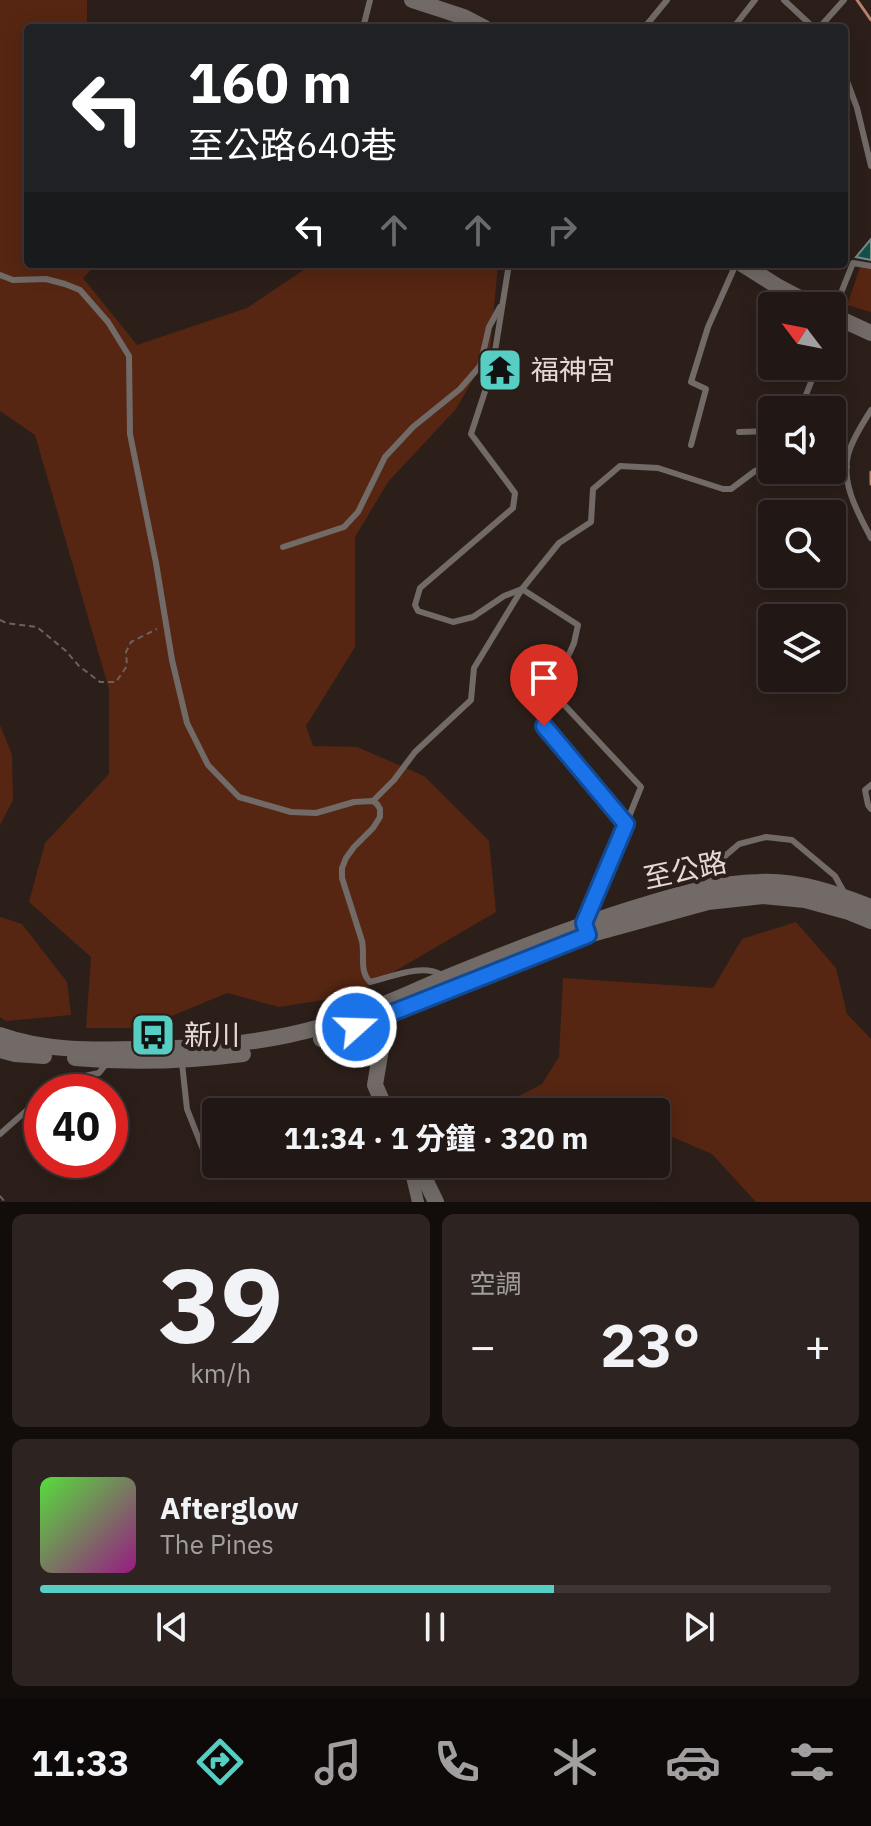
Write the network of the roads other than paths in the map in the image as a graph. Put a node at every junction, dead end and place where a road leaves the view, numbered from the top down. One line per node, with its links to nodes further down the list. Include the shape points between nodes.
1 (370, 0): 7 (lane)
2 (412, 0): 8 (street)
3 (667, 0): 9 (lane)
4 (755, 0): 10 (lane)
5 (784, 0): 11 (lane)
6 (844, 0): 12 (lane)
7 (364, 24)
8 (477, 24)
9 (647, 24)
10 (736, 24)
11 (811, 24)
12 (820, 24)
13 (848, 84): 14 (lane)
14 (871, 166)
15 (871, 266): 21 (lane, via 853,263)
16 (508, 268): 22 (lane)
17 (734, 268): 28 (lane, via 691,382 706,389)
18 (748, 268): 20 (street)
19 (0, 275): 36 (lane, via 46,279 80,290 129,356 130,434 172,660 187,723 208,765 239,797 291,812 316,813)
20 (788, 292)
21 (843, 292)
22 (503, 300): 32 (lane, via 489,327 480,366 385,457 358,512 344,527); 33 (lane, via 492,370 471,434 515,493 513,508 420,588 415,605 418,611 453,622 473,617)
23 (846, 324): 24 (street)
24 (871, 333)
25 (871, 410): 29 (lane, via 848,454)
26 (758, 431): 27 (lane)
27 (739, 432)
28 (691, 445)
29 (847, 467): 31 (lane, via 846,480)
30 (758, 470): 33 (lane, via 723,489 658,468 620,466 593,489 591,522 559,543)
31 (871, 538)
32 (283, 547)
33 (522, 589): 34 (lane, via 578,625); 36 (lane, via 474,668 471,700)
34 (555, 695): 38 (lane, via 544,726); 38 (lane, via 641,787)
35 (871, 785): 37 (lane, via 865,790)
36 (373, 801): 44 (lane, via 380,817 342,868 362,941 365,977 370,982 433,969)
37 (871, 809)
38 (626, 824): 43 (lane)
39 (707, 895): 40 (street, 至公路, via 760,882 801,885); 40 (lane, via 712,867 739,844 766,837 792,840 835,876); 42 (street, 至公路, via 805,900); 43 (street, 至公路)
40 (847, 897): 41 (street, 至公路)
41 (871, 907)
42 (871, 921)
43 (586, 929): 44 (street, 至公路)
44 (449, 984): 45 (street, 至公路)
45 (382, 1012): 48 (street, 至公路, via 283,1049 216,1058); 51 (street, via 375,1085)
46 (0, 1035): 47 (street, 至公路)
47 (13, 1051): 49 (street, 至公路)
48 (182, 1054): 49 (street, 至公路); 54 (lane, via 187,1109)
49 (109, 1055): 50 (lane)
50 (94, 1074)
51 (381, 1098)
52 (24, 1113): 53 (lane)
53 (0, 1134)
54 (202, 1147)
55 (414, 1178): 57 (street)
56 (424, 1178): 58 (street)
57 (418, 1202)
58 (436, 1202)

